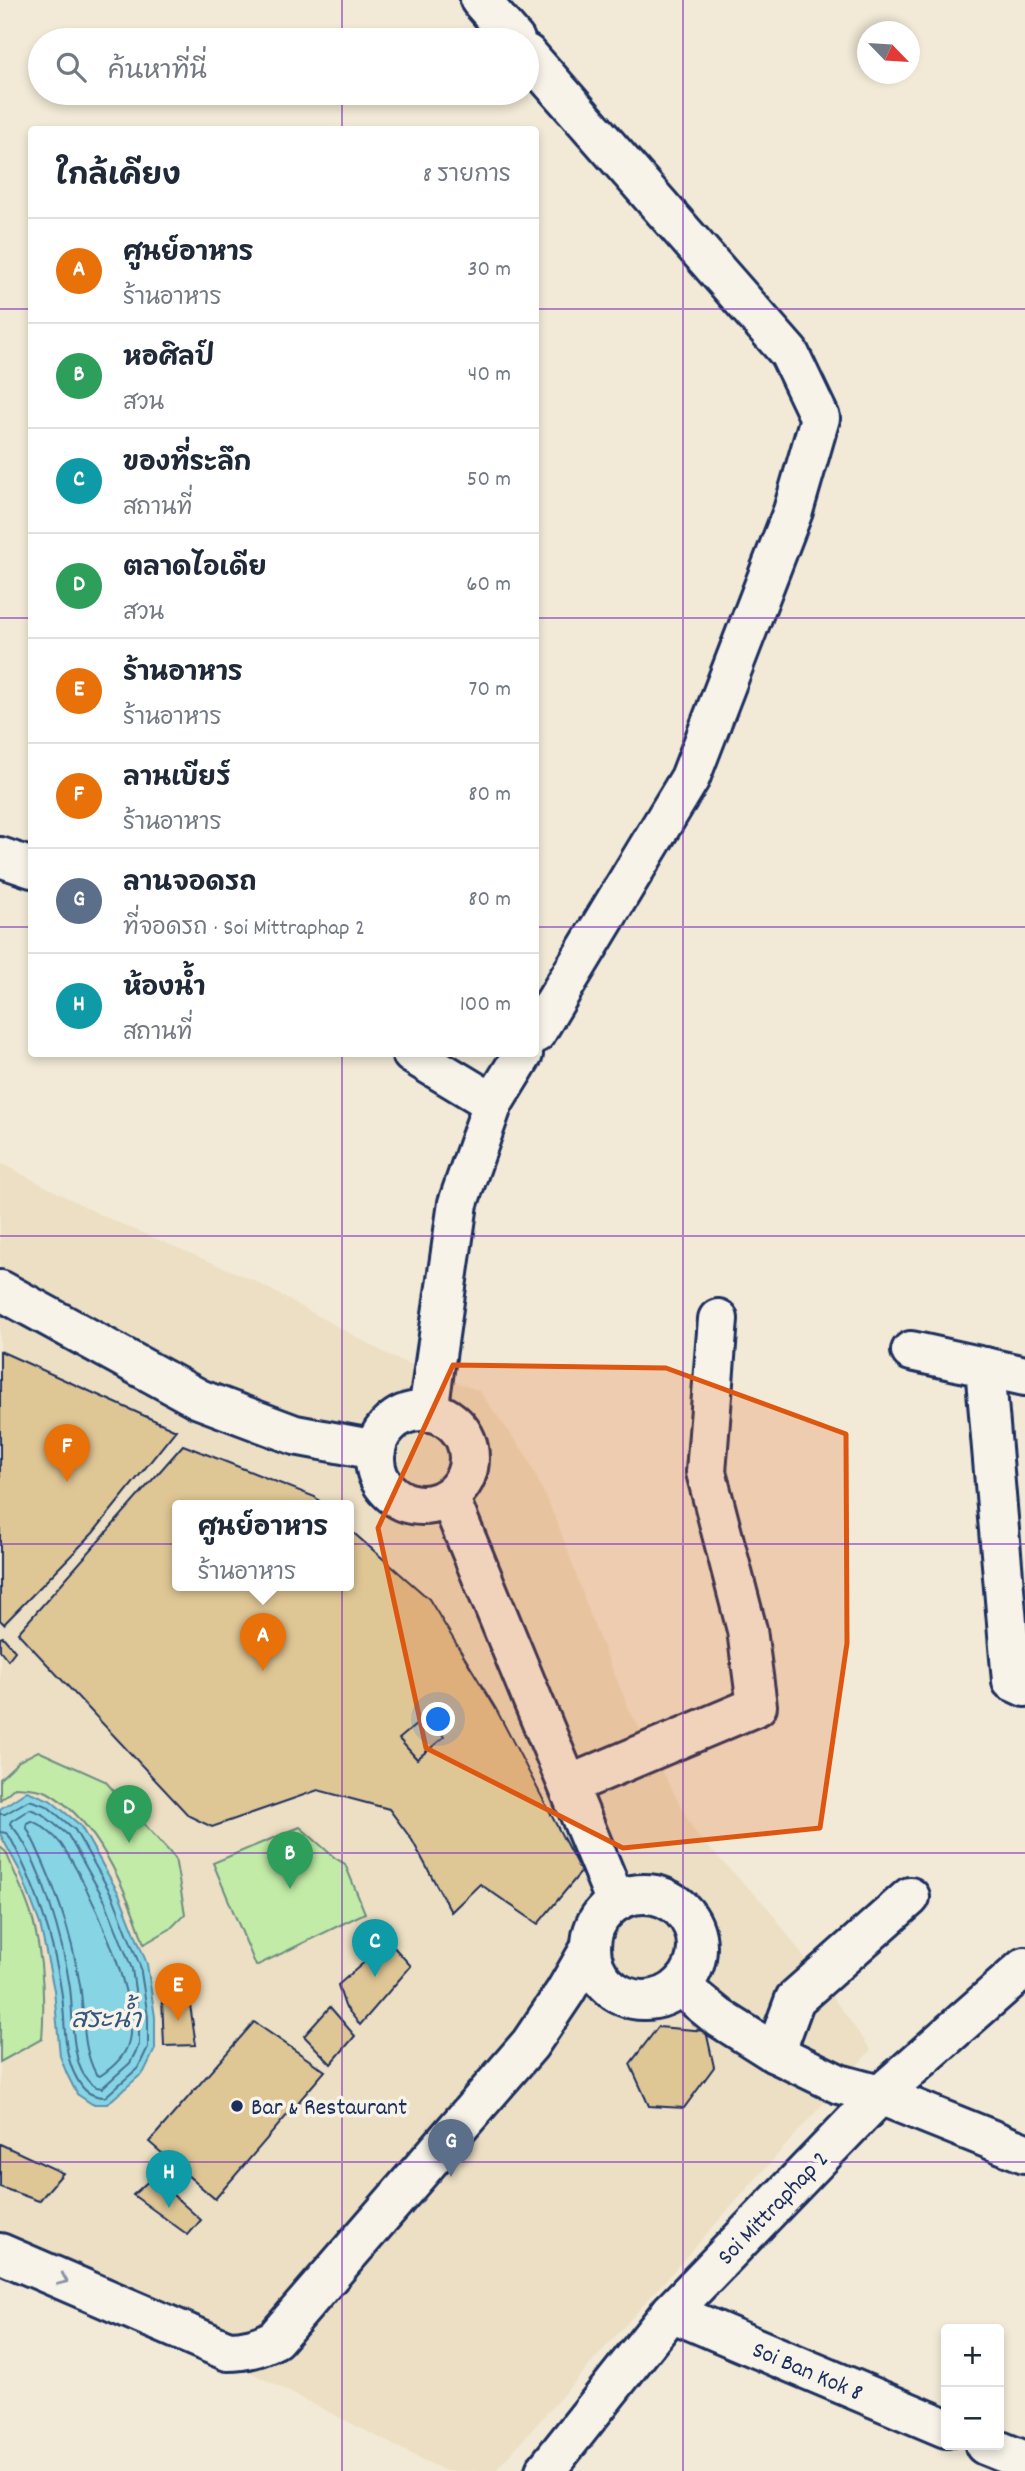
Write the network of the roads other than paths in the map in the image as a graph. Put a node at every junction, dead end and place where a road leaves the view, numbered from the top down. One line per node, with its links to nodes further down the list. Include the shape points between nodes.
1 (480, 0): 2 (street)
2 (504, 28)
3 (539, 68): 6 (street, via 789,353 820,418 793,511 690,778)
4 (0, 857): 5 (street)
5 (28, 867)
6 (539, 1028)
7 (417, 1057): 9 (street)
8 (521, 1057): 9 (street)
9 (493, 1103): 15 (street, via 458,1203)
10 (0, 1290): 16 (street, via 199,1399 295,1434)
11 (718, 1319): 19 (street, via 706,1472 747,1630 757,1706)
12 (911, 1351): 13 (street)
13 (985, 1367): 14 (street); 18 (street, via 1012,1681)
14 (1025, 1376)
15 (428, 1412): 16 (street, via 414,1412 390,1425); 17 (street, via 454,1423 468,1447 466,1474)
16 (376, 1450): 17 (street, via 379,1477 397,1498 423,1505)
17 (449, 1497): 19 (street)
18 (1025, 1687)
19 (569, 1785): 21 (street)
20 (910, 1897): 25 (street, via 795,1999)
21 (616, 1902): 22 (street, via 599,1921); 24 (street, via 649,1894 680,1908 691,1922 696,1956)
22 (590, 1947): 24 (street, via 602,1979 630,1998 665,1996); 28 (street, one-way to 22, via 228,2351 268,2343 530,2044)
23 (1025, 1967): 26 (street, Soi Mittraphap 2)
24 (680, 1986): 25 (street)
25 (775, 2053): 26 (street, via 839,2084)
26 (880, 2095): 27 (street); 29 (street, Soi Mittraphap 2)
27 (1025, 2152)
28 (0, 2253)
29 (671, 2312): 30 (street, Soi Ban Kok 8); 33 (street, Soi Mittraphap 2)
30 (941, 2426)
31 (998, 2450): 32 (street)
32 (1025, 2461)
33 (545, 2471)

